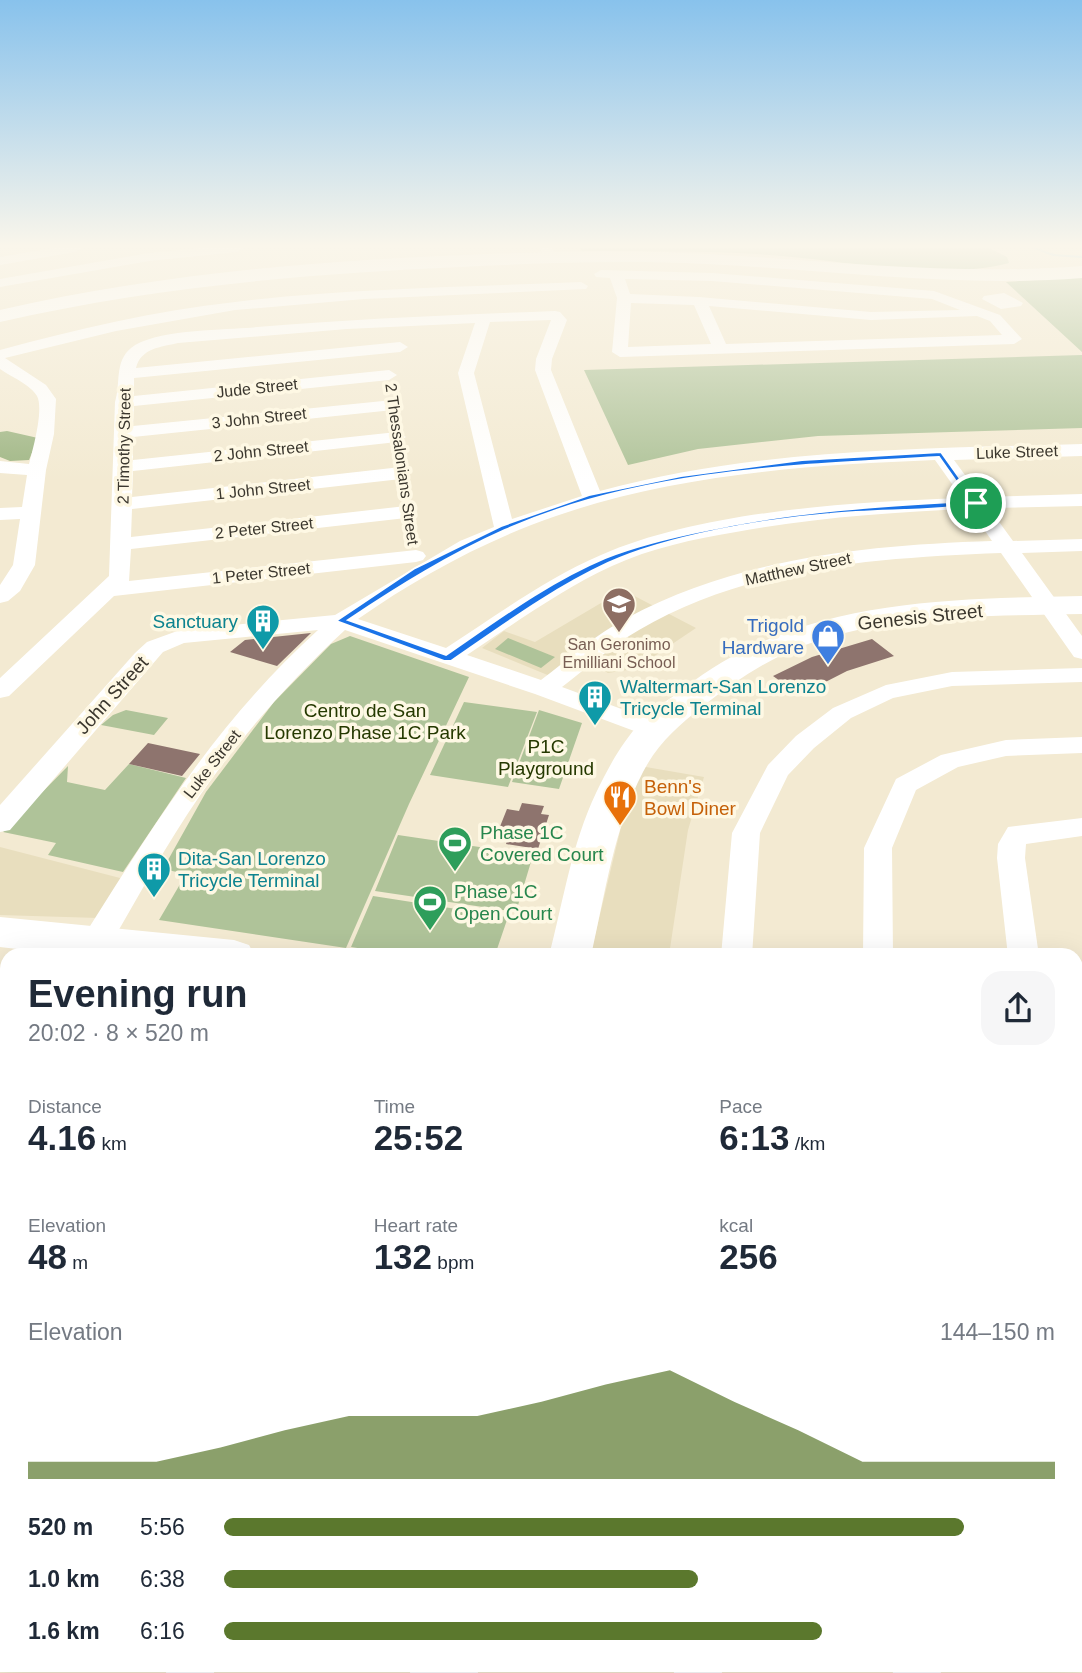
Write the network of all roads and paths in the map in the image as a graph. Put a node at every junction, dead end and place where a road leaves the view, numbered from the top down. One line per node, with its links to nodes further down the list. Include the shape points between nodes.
1 (116, 326): 13 (street)
2 (320, 326): 15 (street, 2 Timothy Street, via 164,340 137,351)
3 (411, 326): 10 (street, 2 Thessalonians Street)
4 (481, 326): 33 (street, via 466,373)
5 (556, 326): 27 (street, 2 Timothy Street, via 543,370)
6 (622, 326): 12 (street, via 620,352)
7 (710, 326): 12 (street)
8 (786, 326): 11 (street)
9 (1002, 326): 11 (street, via 1014,339)
10 (400, 347): 15 (street); 16 (street, 2 Thessalonians Street)
11 (798, 347): 12 (street)
12 (721, 350)
13 (0, 355)
14 (0, 362): 25 (street, via 40,389 47,399)
15 (126, 374): 17 (street, 2 Timothy Street)
16 (389, 375): 17 (street, Jude Street); 18 (street, 2 Thessalonians Street)
17 (124, 402): 19 (street, 2 Timothy Street)
18 (393, 405): 19 (street, 3 John Street); 20 (street, 2 Thessalonians Street)
19 (126, 432): 23 (street, 2 Timothy Street)
20 (397, 437): 23 (street, 2 John Street); 26 (street, 2 Thessalonians Street)
21 (1082, 450): 22 (street, Luke Street)
22 (941, 455): 27 (street, Luke Street, via 802,463 681,479); 29 (street)
23 (125, 466): 30 (street, 2 Timothy Street)
24 (0, 467): 25 (street)
25 (37, 470): 31 (street)
26 (404, 493): 30 (street, 1 John Street); 34 (street, 2 Peter Street); 37 (street, 2 Thessalonians Street)
27 (592, 497): 33 (street, Luke Street)
28 (1082, 500): 29 (street)
29 (976, 503): 36 (street); 46 (street, via 829,511 655,543 606,561 539,596)
30 (124, 504): 34 (street, 2 Timothy Street)
31 (30, 512): 32 (street); 38 (street)
32 (0, 514)
33 (504, 528): 37 (street, Luke Street)
34 (122, 544): 40 (street, 2 Timothy Street, via 120,578)
35 (1082, 545): 36 (street, Matthew Street)
36 (1007, 547): 43 (street); 48 (street, Matthew Street, via 871,555 778,571 701,592 634,623)
37 (417, 563): 40 (street, 1 Peter Street); 44 (street, Luke Street)
38 (24, 565): 39 (street); 41 (street)
39 (0, 566)
40 (105, 590): 49 (street, 2 Timothy Street)
41 (0, 596)
42 (1082, 604): 43 (street, Genesis Street)
43 (1049, 606): 45 (street); 50 (street, Genesis Street, via 889,617 813,632 765,651 712,682)
44 (341, 621): 46 (street); 52 (street, John Street, via 180,637 155,647); 55 (street, Luke Street, via 269,692 208,767)
45 (1082, 652)
46 (447, 659): 48 (street)
47 (1082, 675): 58 (street, via 951,679 886,692 842,713 805,742 777,771 746,833)
48 (544, 689): 50 (street)
49 (0, 691)
50 (653, 730): 57 (street, Genesis Street, via 631,761 605,814)
51 (1082, 745): 59 (street, via 1006,748 950,761 905,785 878,848)
52 (0, 823)
53 (1081, 829): 60 (street, via 1018,834 1012,845)
54 (0, 932): 55 (street)
55 (96, 942): 56 (street)
56 (155, 948)
57 (572, 948)
58 (737, 948)
59 (878, 948)
60 (1023, 948)

